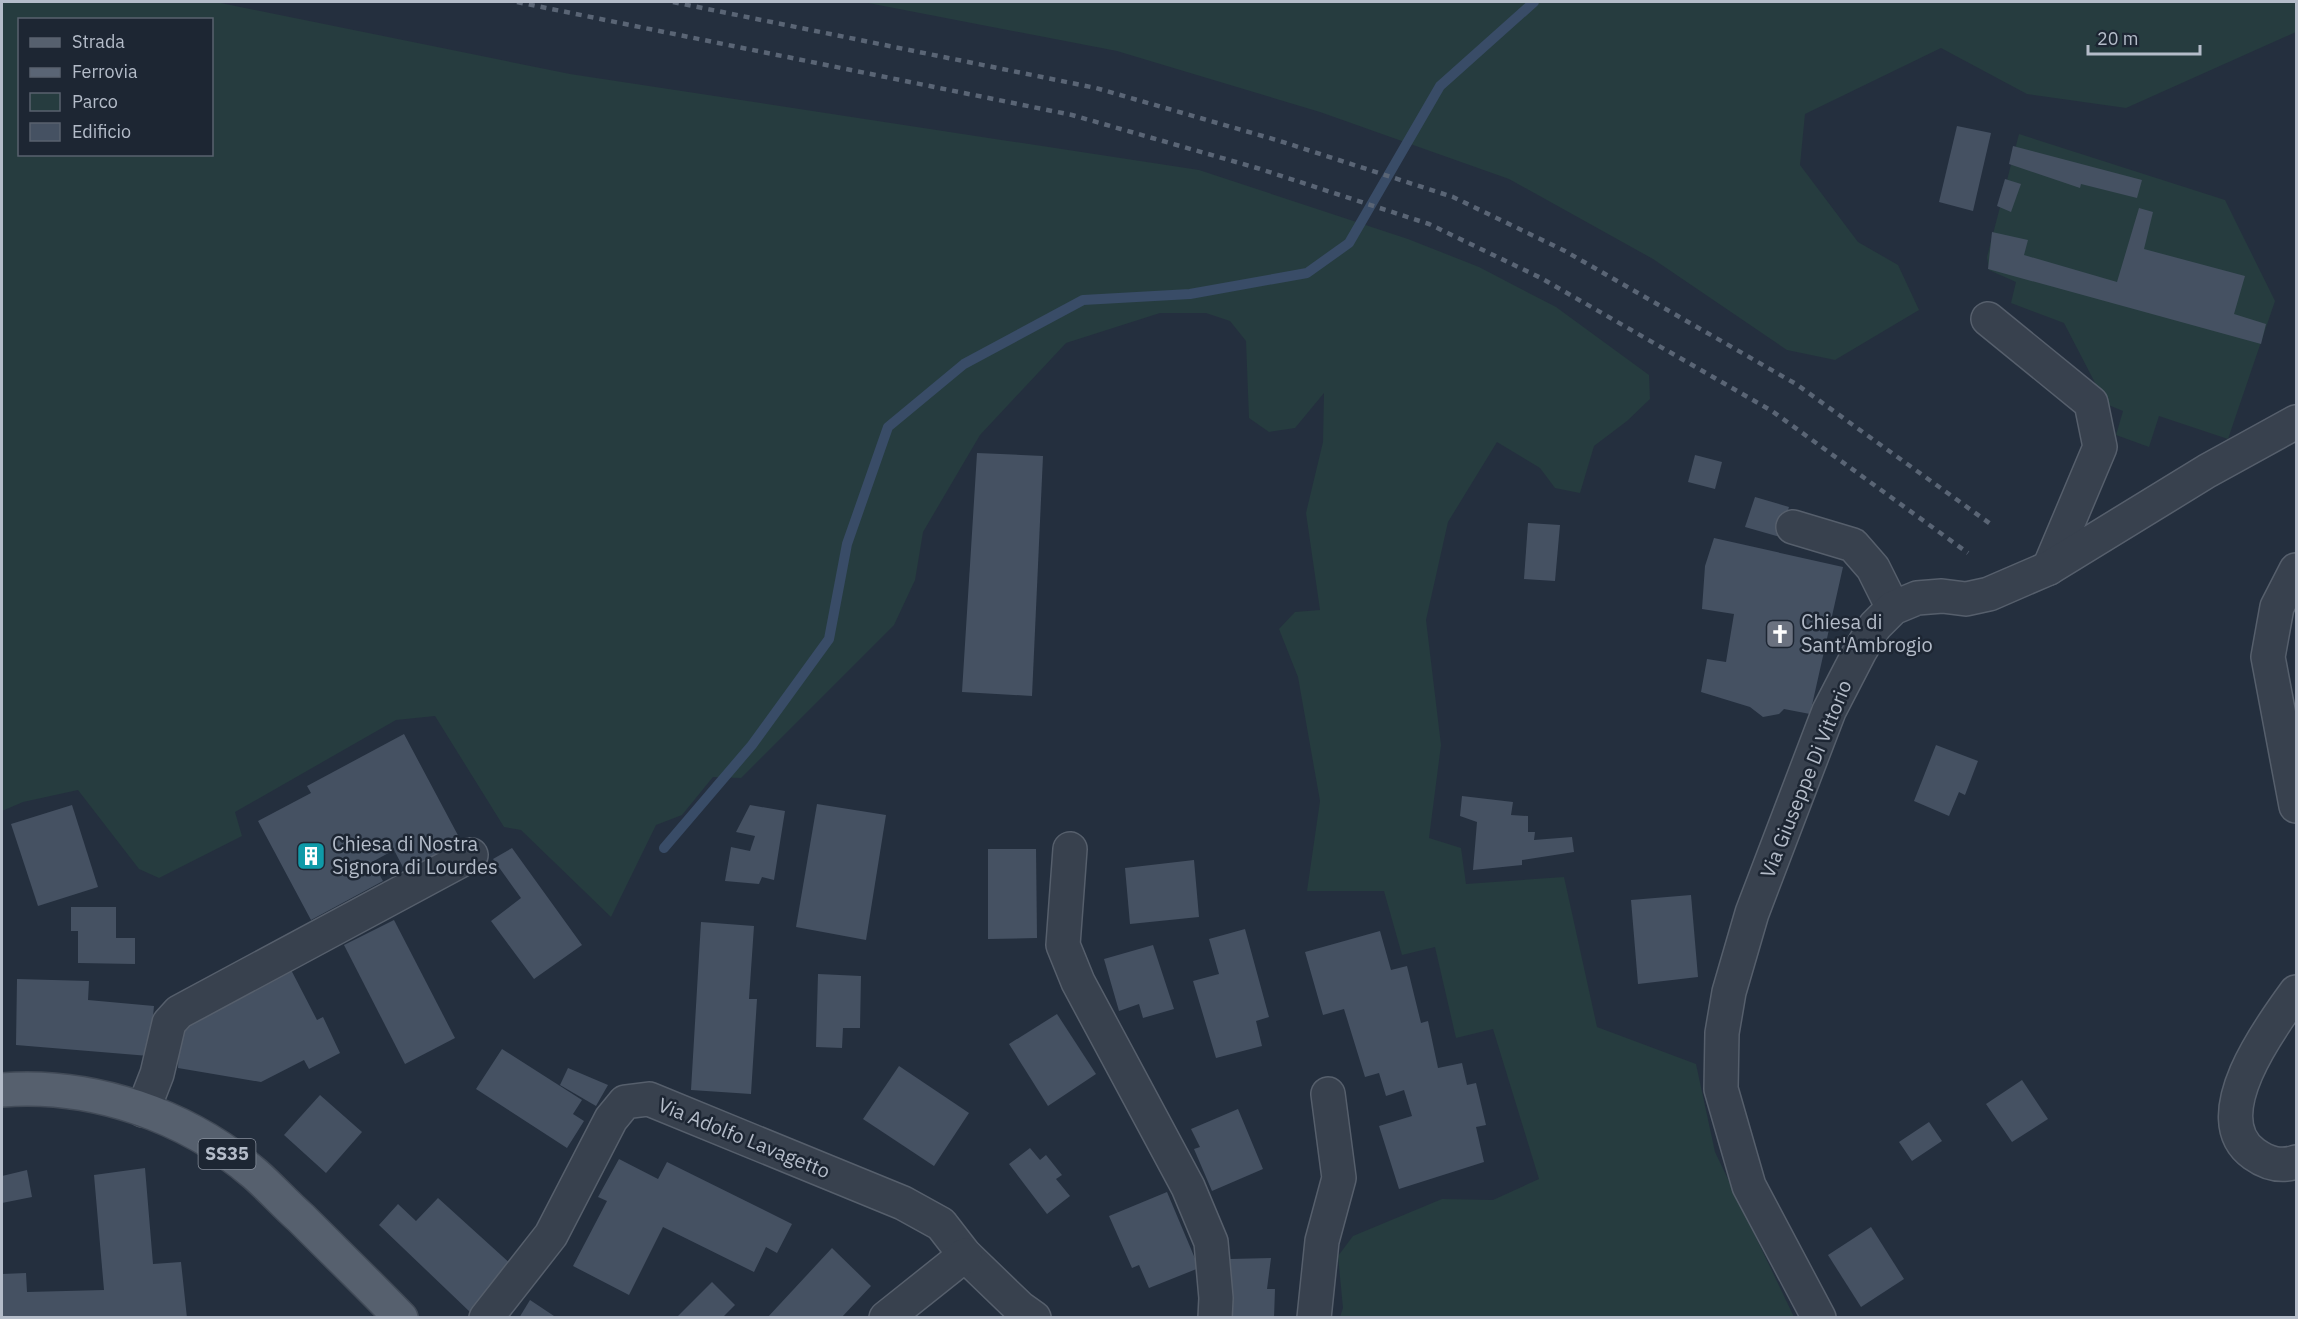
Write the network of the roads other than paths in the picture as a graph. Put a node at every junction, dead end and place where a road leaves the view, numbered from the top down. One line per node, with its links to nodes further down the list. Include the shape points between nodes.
1 (1988, 319): 4 (street, via 2091,403 2100,447)
2 (2296, 422): 4 (street, Via Giuseppe Di Vittorio, via 2207,471)
3 (1793, 527): 6 (street, via 1852,545 1873,568)
4 (2049, 568): 6 (street, Via Giuseppe Di Vittorio, via 1989,594 1917,598)
5 (2296, 570): 7 (street, via 2277,607 2268,657)
6 (1893, 608): 22 (street, Via Giuseppe Di Vittorio, via 1875,626 1828,711 1752,913 1729,992 1722,1033 1721,1089 1749,1186)
7 (2296, 806)
8 (1070, 849): 20 (street, via 1063,945 1078,982 1188,1187 1211,1242)
9 (471, 855): 13 (street, via 179,1012 169,1023 157,1074)
10 (2296, 992): 14 (street, via 2268,1031 2240,1090 2234,1115 2240,1138 2251,1152 2284,1166)
11 (2, 1090): 13 (main road, SS35, via 28,1088 85,1094)
12 (1328, 1094): 21 (street, via 1339,1178 1322,1241)
13 (143, 1110): 16 (main road, SS35, via 208,1140 254,1173)
14 (2296, 1162)
15 (965, 1255): 17 (street, Via Adolfo Lavagetto, via 941,1224 903,1203 649,1099 625,1102 611,1119 551,1235); 18 (street); 19 (street, Via Adolfo Lavagetto)
16 (401, 1317)
17 (486, 1317)
18 (886, 1317)
19 (1034, 1317)
20 (1215, 1317)
21 (1314, 1317)
22 (1819, 1317)

